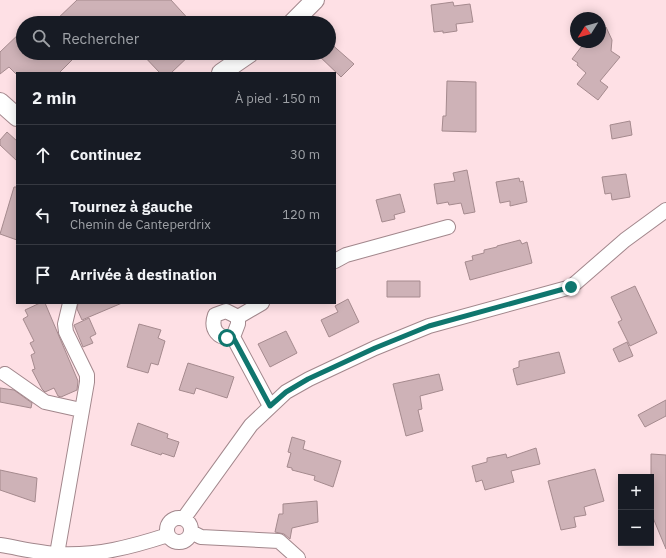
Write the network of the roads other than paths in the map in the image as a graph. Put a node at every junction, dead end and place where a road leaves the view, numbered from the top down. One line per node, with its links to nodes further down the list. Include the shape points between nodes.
1 (316, 0): 2 (street)
2 (299, 16)
3 (240, 60): 4 (street)
4 (222, 72)
5 (0, 102): 6 (street)
6 (16, 116)
7 (0, 117): 8 (street)
8 (16, 129)
9 (666, 210): 17 (street, via 625,240 571,287 429,326 308,379 286,392)
10 (448, 226): 11 (street, via 346,255)
11 (336, 260)
12 (70, 304): 18 (street, via 65,324 66,332 87,375)
13 (260, 304): 14 (street)
14 (238, 317): 15 (street); 15 (street, via 226,311 221,312 215,315 212,323 214,331 220,336)
15 (233, 337): 17 (street)
16 (5, 374): 18 (street, via 45,402)
17 (270, 406): 19 (street, via 251,425)
18 (81, 410): 23 (street)
19 (184, 518): 20 (street, via 190,524); 21 (street, via 176,517 170,521 166,528)
20 (191, 532): 21 (street, via 187,539 180,542 173,541); 24 (street, via 201,537 279,541)
21 (168, 535): 23 (street, via 127,548 91,554)
22 (0, 545): 23 (street)
23 (57, 554)
24 (298, 558)

